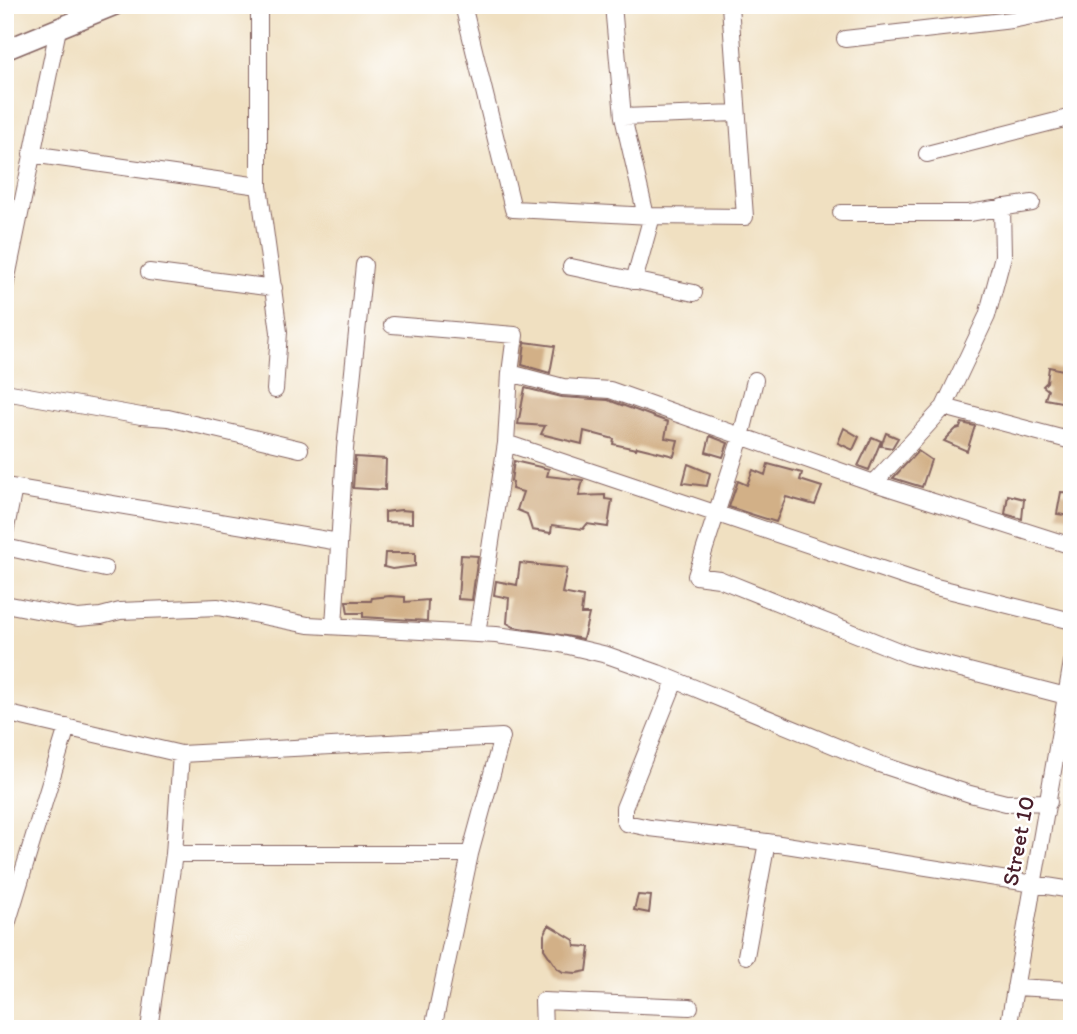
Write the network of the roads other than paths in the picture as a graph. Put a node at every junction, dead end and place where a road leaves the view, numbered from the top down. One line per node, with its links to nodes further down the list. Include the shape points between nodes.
1 (115, 5): 7 (main road)
2 (259, 5): 15 (street)
3 (463, 5): 19 (street, via 513,209)
4 (614, 5): 11 (street)
5 (730, 5): 10 (street)
6 (1072, 8): 8 (street)
7 (58, 29): 9 (main road); 13 (street)
8 (845, 39)
9 (5, 50)
10 (737, 113): 11 (street); 19 (street, via 745,216)
11 (623, 117): 19 (street)
12 (1072, 117): 14 (street)
13 (31, 154): 15 (street); 24 (street)
14 (927, 154)
15 (259, 186): 25 (street)
16 (1032, 203): 17 (street)
17 (1002, 207): 18 (street, via 969,213); 32 (street, via 1003,256 987,316)
18 (841, 213)
19 (649, 216): 23 (street)
20 (364, 265): 41 (street)
21 (571, 267): 23 (street)
22 (149, 272): 25 (street)
23 (634, 281): 26 (street)
24 (5, 287)
25 (274, 288): 30 (street, via 279,332)
26 (694, 293)
27 (392, 325): 28 (street, via 515,335)
28 (510, 373): 33 (street, via 564,387 610,390); 35 (street)
29 (755, 380): 33 (street)
30 (275, 390)
31 (5, 392): 36 (street, via 167,418)
32 (944, 407): 34 (street); 37 (street)
33 (741, 437): 37 (street); 39 (street)
34 (1072, 441)
35 (506, 443): 39 (street); 48 (street)
36 (300, 449)
37 (874, 483): 42 (street)
38 (10, 487): 40 (street); 41 (street)
39 (715, 513): 46 (street, via 932,586); 51 (street, via 696,576 719,579 911,656)
40 (5, 533)
41 (339, 542): 47 (street)
42 (1072, 546)
43 (5, 547): 44 (street)
44 (105, 569)
45 (5, 604): 47 (street, via 78,618 120,611 218,607)
46 (1072, 621)
47 (334, 626): 48 (street)
48 (477, 634): 50 (street, via 556,643 607,655)
49 (1072, 662): 51 (street, Street 10)
50 (675, 681): 55 (street, via 879,764 970,794 1006,803); 56 (street, via 624,808 626,823)
51 (1066, 696): 55 (street, Street 10)
52 (5, 713): 53 (street)
53 (67, 727): 54 (street); 61 (street)
54 (181, 754): 57 (street); 58 (street, via 502,737)
55 (1049, 802): 59 (street, Street 10)
56 (767, 842): 59 (street); 62 (street)
57 (174, 854): 58 (street); 66 (street)
58 (470, 854): 67 (street)
59 (1033, 885): 60 (street); 63 (street, Street 10)
60 (1072, 890)
61 (5, 931)
62 (746, 956)
63 (1015, 987): 64 (street); 69 (street, Street 10)
64 (1072, 990)
65 (690, 1007): 68 (street, via 543,1000)
66 (149, 1029)
67 (433, 1029)
68 (544, 1029)
69 (1008, 1029)

